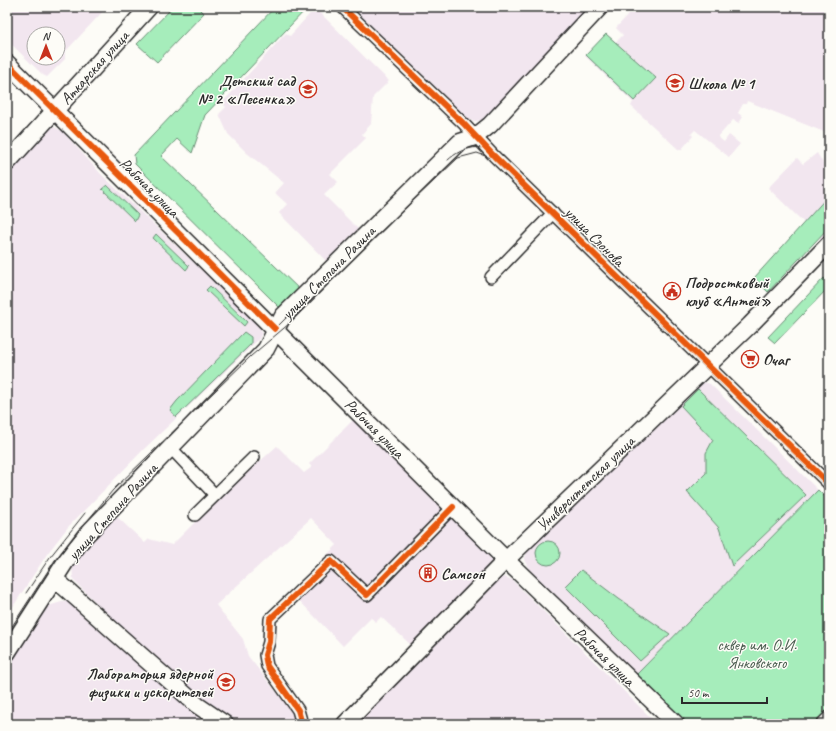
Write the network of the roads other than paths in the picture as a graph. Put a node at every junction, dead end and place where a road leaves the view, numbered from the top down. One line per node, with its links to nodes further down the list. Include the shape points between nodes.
1 (149, 7): 5 (main road, Аткарская улица)
2 (342, 7): 6 (street, улица Слонова)
3 (600, 7): 6 (main road, улица Степана Разина)
4 (7, 63): 5 (main road, Рабочая улица)
5 (55, 111): 7 (main road, Аткарская улица); 11 (main road, Рабочая улица)
6 (476, 137): 8 (street, улица Слонова); 11 (main road, улица Степана Разина, via 460,142 425,174 283,316)
7 (7, 163)
8 (553, 213): 10 (street); 12 (street, улица Слонова)
9 (829, 244): 12 (main road, Университетская улица)
10 (491, 277)
11 (275, 329): 13 (main road, улица Степана Разина, via 266,349); 17 (main road, Рабочая улица)
12 (707, 366): 15 (street, улица Слонова); 19 (main road, Университетская улица)
13 (171, 448): 16 (street); 20 (main road, улица Степана Разина, via 85,536)
14 (254, 457): 16 (street)
15 (829, 484)
16 (215, 495): 18 (street)
17 (453, 507): 19 (main road, Рабочая улица); 24 (street, via 367,595 330,561 270,619 269,642 265,655 267,666 298,710)
18 (195, 515)
19 (506, 560): 25 (main road, Университетская улица); 26 (main road, Рабочая улица)
20 (55, 579): 21 (main road, улица Степана Разина); 23 (main road, via 197,705)
21 (7, 653)
22 (829, 717): 27 (street)
23 (225, 724)
24 (302, 724)
25 (344, 724)
26 (676, 724)
27 (822, 724)

